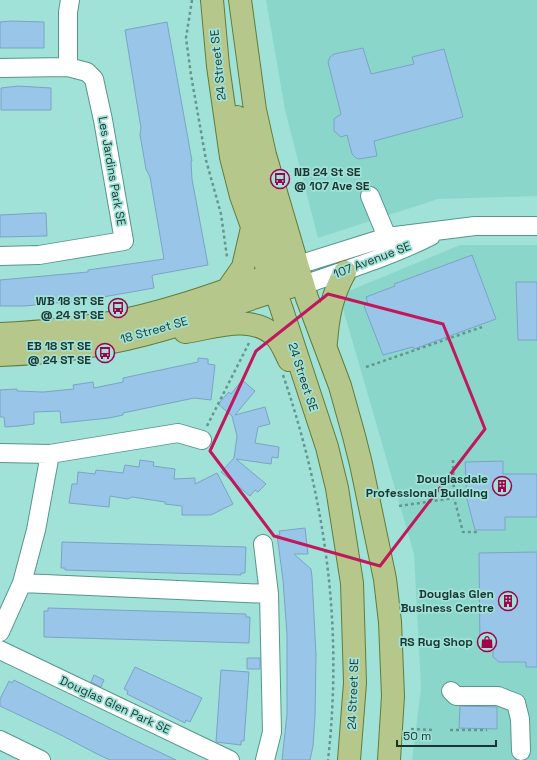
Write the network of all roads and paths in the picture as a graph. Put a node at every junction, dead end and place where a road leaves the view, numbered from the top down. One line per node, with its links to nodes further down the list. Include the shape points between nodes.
1 (70, 0): 7 (street)
2 (192, 0): 14 (path, via 186,38 191,75 206,160 221,214)
3 (212, 0): 5 (main road, 24 Street SE)
4 (240, 0): 16 (main road, 24 Street SE, via 255,110)
5 (218, 66): 10 (main road, 24 Street SE, via 231,157); 16 (main road, via 230,91 253,176)
6 (0, 68): 7 (street, Les Jardins Park SE)
7 (68, 68): 13 (street, Les Jardins Park SE, via 87,72 94,79 124,241 39,255)
8 (370, 196): 12 (street)
9 (537, 226): 11 (street, 107 Avenue SE, via 475,226)
10 (252, 228): 16 (main road, 24 Street SE); 17 (main road, via 243,267)
11 (440, 231): 12 (street, 107 Avenue SE); 15 (street, 107 Avenue SE, via 405,249)
12 (387, 237): 16 (street, 107 Avenue SE)
13 (0, 256)
14 (228, 261)
15 (345, 272): 16 (street, 107 Avenue SE); 22 (main road, via 333,295 328,315)
16 (286, 277): 17 (main road, 18 Street SE); 19 (main road, 18 Street SE); 22 (main road, 24 Street SE); 26 (main road, 24 Street SE)
17 (227, 290): 20 (main road, 18 Street SE, via 175,308 110,323)
18 (482, 327): 24 (path)
19 (166, 329): 23 (main road, 18 Street SE, via 83,348); 26 (main road, via 183,332 235,324 257,325 266,329 276,337)
20 (0, 334)
21 (251, 339): 27 (path, via 211,416)
22 (325, 349): 51 (main road, 24 Street SE, via 340,386 361,464 385,579 390,622 393,696)
23 (0, 354)
24 (366, 367)
25 (282, 373): 49 (path, via 314,480 330,579 334,695)
26 (311, 401): 50 (main road, 24 Street SE, via 337,488 352,582 356,683)
27 (202, 440): 29 (street, via 178,433)
28 (0, 453): 29 (street)
29 (50, 454): 35 (street, via 36,530)
30 (453, 460): 31 (path)
31 (454, 498): 32 (path); 33 (path, via 463,532)
32 (399, 506)
33 (478, 532)
34 (264, 544): 36 (street)
35 (22, 583): 36 (street); 37 (street)
36 (269, 594): 48 (street, via 272,732)
37 (0, 632)
38 (0, 650): 47 (street, Douglas Glen Park SE)
39 (450, 691): 45 (street, via 456,696 498,696 516,703 520,719)
40 (411, 729): 41 (path)
41 (435, 730)
42 (450, 730): 43 (path)
43 (487, 730)
44 (0, 740): 46 (street)
45 (521, 751)
46 (41, 760)
47 (230, 760)
48 (265, 760)
49 (328, 760)
50 (350, 760)
51 (389, 760)

